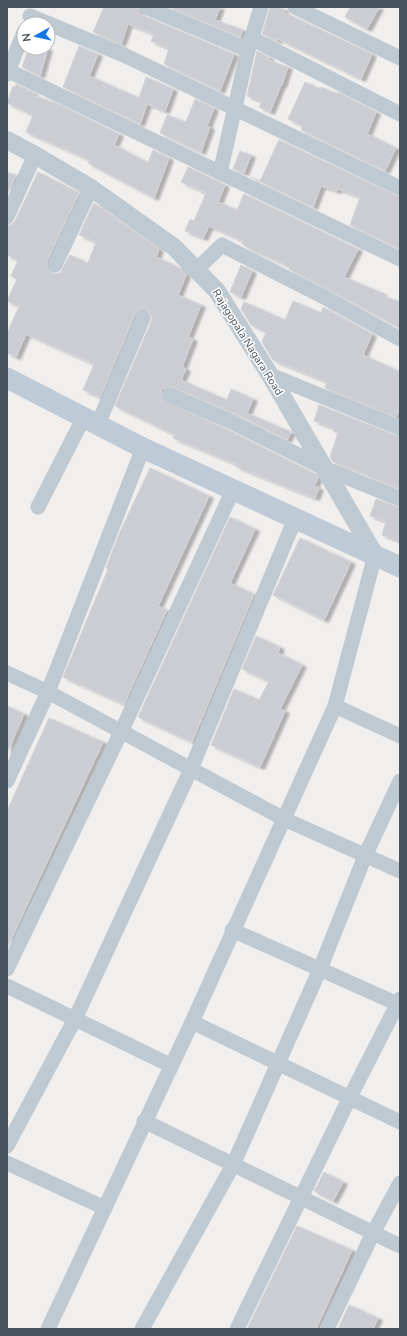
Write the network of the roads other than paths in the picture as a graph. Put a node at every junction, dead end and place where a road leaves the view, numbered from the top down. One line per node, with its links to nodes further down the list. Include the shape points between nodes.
1 (146, 7): 5 (street)
2 (260, 7): 5 (street)
3 (295, 7): 7 (street)
4 (56, 26): 9 (street, via 124,55)
5 (250, 44): 9 (street); 10 (street)
6 (16, 52): 8 (street)
7 (400, 58)
8 (8, 73): 13 (street)
9 (234, 109): 13 (street); 15 (street)
10 (400, 114)
11 (7, 140): 12 (street, Rajagopala Nagara Road)
12 (35, 155): 14 (street, Rajagopala Nagara Road); 16 (street)
13 (220, 173): 17 (street)
14 (91, 188): 18 (street); 19 (street, Rajagopala Nagara Road, via 174,247)
15 (400, 188)
16 (7, 217)
17 (400, 259)
18 (55, 265)
19 (196, 270): 21 (street, via 222,245); 22 (street, Rajagopala Nagara Road, via 218,291)
20 (143, 318): 25 (street)
21 (400, 339)
22 (270, 375): 26 (street); 28 (street, Rajagopala Nagara Road)
23 (7, 378): 25 (main road)
24 (169, 395): 28 (street, via 234,423)
25 (91, 421): 27 (main road); 31 (street)
26 (400, 428)
27 (143, 448): 29 (main road); 36 (street)
28 (324, 468): 30 (street); 33 (street, Rajagopala Nagara Road)
29 (233, 490): 32 (main road); 38 (street)
30 (400, 499)
31 (38, 507)
32 (295, 519): 33 (main road); 40 (street)
33 (375, 555): 34 (main road); 37 (street)
34 (400, 567)
35 (7, 673): 36 (street)
36 (48, 692): 38 (street); 41 (street)
37 (335, 706): 39 (street); 43 (street)
38 (121, 732): 40 (street); 47 (street)
39 (400, 736)
40 (191, 769): 43 (street); 51 (street)
41 (7, 781)
42 (400, 781): 44 (street)
43 (284, 819): 44 (street); 46 (street)
44 (365, 856): 45 (street); 48 (street)
45 (400, 871)
46 (232, 930): 48 (street); 52 (street)
47 (7, 969)
48 (320, 969): 50 (street); 53 (street)
49 (7, 986): 51 (street)
50 (399, 1002): 55 (street)
51 (75, 1019): 54 (street); 58 (street)
52 (192, 1022): 53 (street); 54 (street)
53 (278, 1063): 55 (street); 60 (street)
54 (170, 1065): 56 (street)
55 (350, 1098): 57 (street); 62 (street)
56 (144, 1121): 60 (street); 63 (street)
57 (400, 1122)
58 (7, 1146)
59 (7, 1163): 63 (street)
60 (233, 1165): 62 (street); 67 (street)
61 (400, 1183): 64 (street)
62 (301, 1198): 64 (street); 68 (street)
63 (105, 1208): 66 (street)
64 (373, 1233): 65 (street); 69 (street)
65 (400, 1246)
66 (48, 1329)
67 (142, 1329)
68 (237, 1329)
69 (327, 1329)

